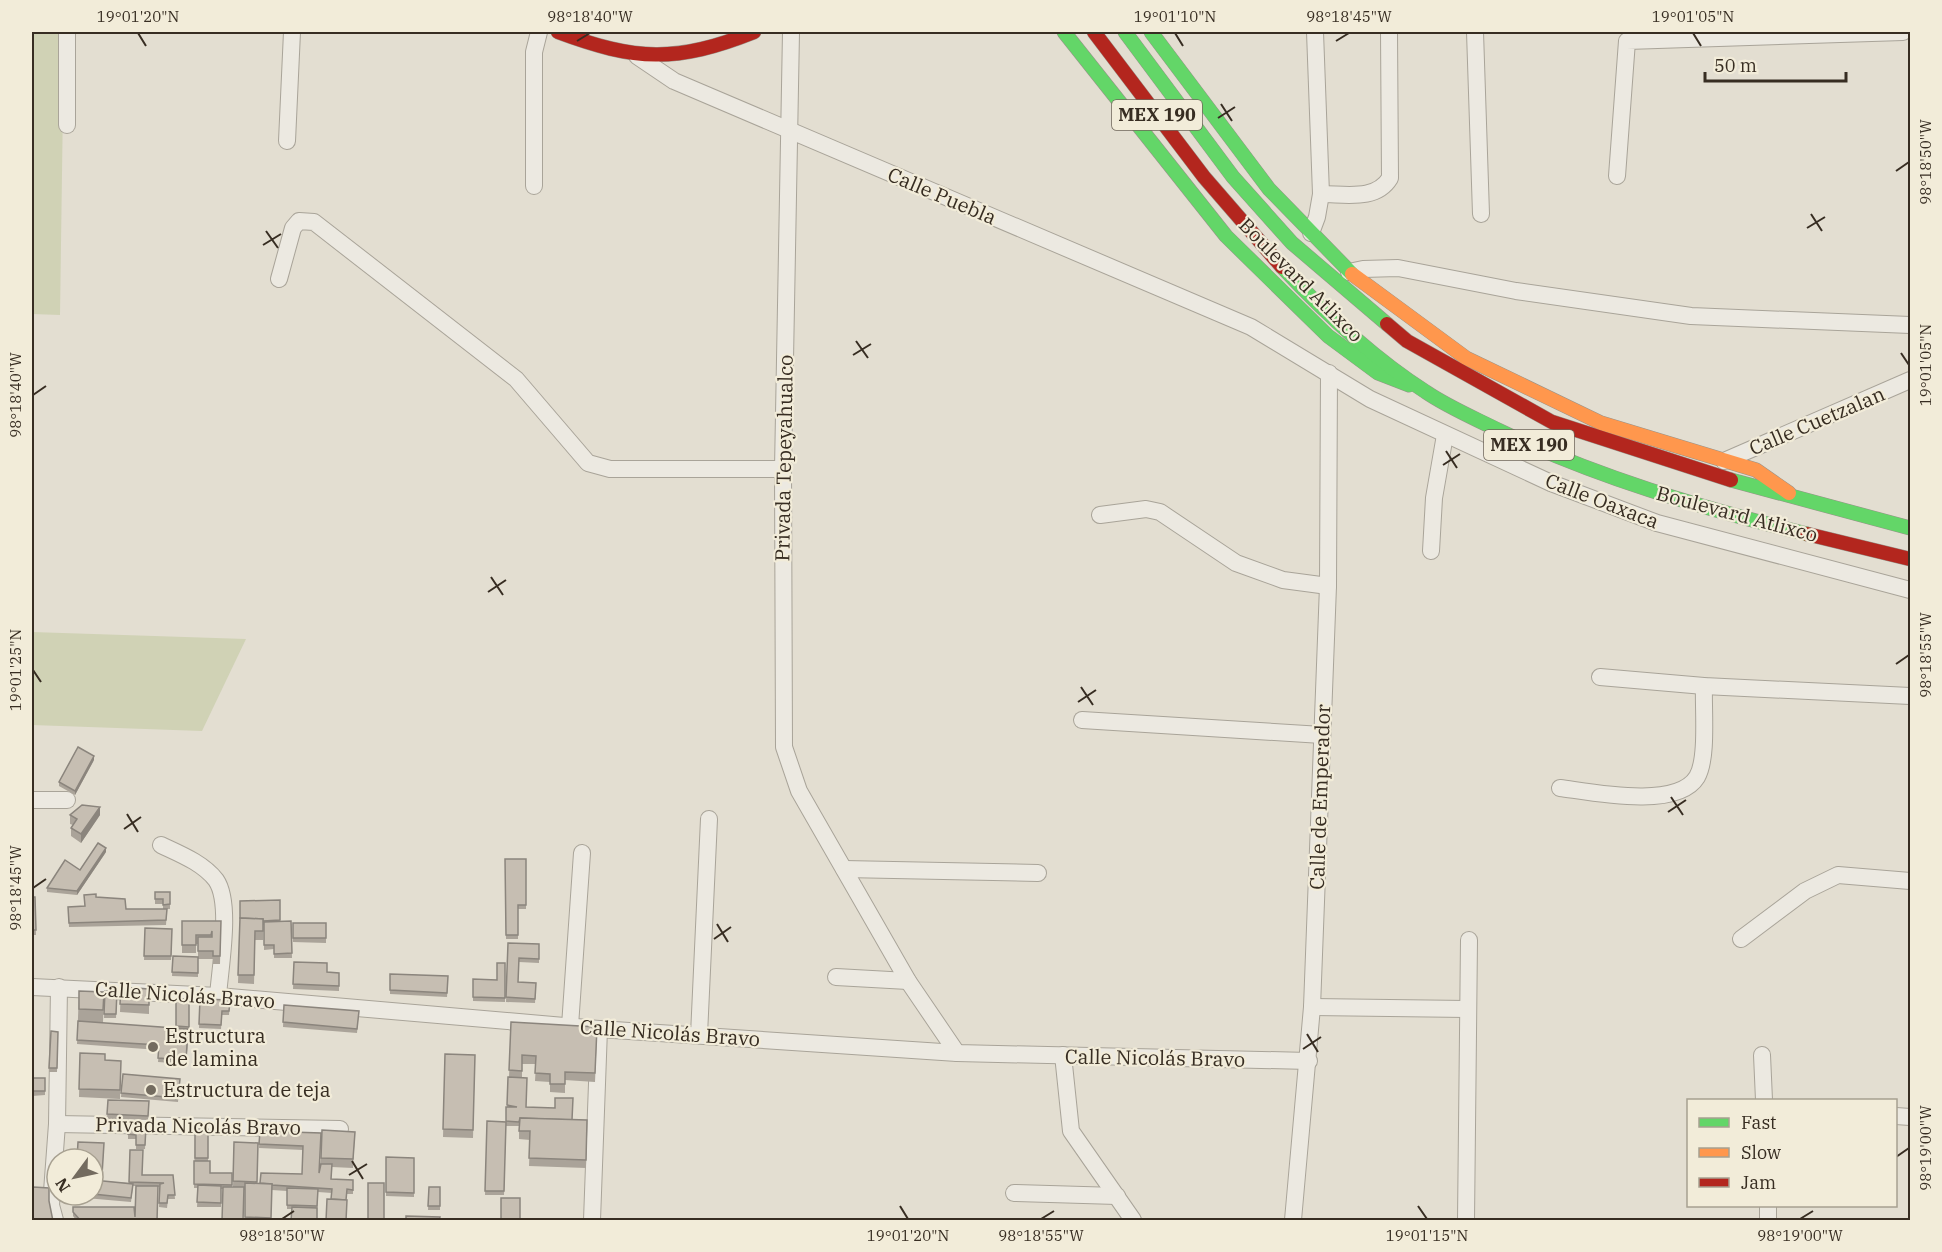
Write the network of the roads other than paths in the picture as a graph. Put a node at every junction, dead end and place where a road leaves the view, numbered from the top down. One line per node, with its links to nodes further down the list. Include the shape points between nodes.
1 (67, 32): 18 (street)
2 (292, 32): 20 (street)
3 (539, 32): 22 (street, via 534,52)
4 (558, 32): 17 (main road)
5 (754, 32): 17 (main road, via 720,47 682,56)
6 (791, 32): 19 (street, Privada Tepeyahualco)
7 (1064, 32): 32 (main road, via 1226,236 1328,336 1378,373)
8 (1094, 32): 32 (main road, Boulevard Atlixco / MEX 190, via 1220,197 1311,296 1357,339)
9 (1125, 32): 36 (main road, MEX 190, via 1233,177 1292,243 1407,341 1552,422 1694,470)
10 (1151, 32): 25 (main road, via 1269,189)
11 (1316, 32): 23 (street)
12 (1389, 32): 23 (street, via 1390,178 1375,193)
13 (1475, 32): 24 (street)
14 (1899, 32): 15 (street); 16 (street)
15 (1903, 32)
16 (1728, 35): 21 (street, via 1627,41)
17 (638, 56): 19 (street, Calle Puebla, via 674,81)
18 (68, 125)
19 (790, 132): 29 (street, Calle Puebla); 35 (street, Privada Tepeyahualco)
20 (287, 141)
21 (1617, 176)
22 (534, 186)
23 (1322, 194): 25 (street)
24 (1482, 214)
25 (1311, 233): 26 (main road)
26 (1349, 272): 28 (street, via 1398,268 1525,292 1691,316); 34 (main road, via 1466,357 1601,423)
27 (279, 279): 35 (street, via 292,228 299,221 314,222 516,379 588,463 610,469)
28 (1911, 325)
29 (1251, 327): 30 (street, Calle Oaxaca)
30 (1329, 373): 33 (street, Calle Oaxaca, via 1370,399); 41 (street, Calle de Emperador)
31 (1911, 380): 34 (street, Calle Cuetzalan)
32 (1422, 389): 40 (main road, Boulevard Atlixco / MEX 190, via 1518,441 1614,479 1723,513)
33 (1445, 435): 39 (street, via 1434,498); 42 (street, Calle Oaxaca, via 1551,483 1657,523)
34 (1724, 461): 36 (main road, via 1756,470)
35 (783, 469): 54 (street, Privada Tepeyahualco, via 783,747 799,791)
36 (1795, 497): 38 (main road, MEX 190)
37 (1100, 515): 41 (street, via 1146,509 1160,512 1236,563 1283,580)
38 (1911, 528)
39 (1431, 551)
40 (1911, 559)
41 (1328, 586): 47 (street, Calle de Emperador)
42 (1911, 590)
43 (1600, 677): 44 (street)
44 (1704, 686): 45 (street); 48 (street, via 1702,758 1696,778 1685,787 1641,798)
45 (1911, 696)
46 (1082, 720): 47 (street)
47 (1322, 735): 64 (street, Calle de Emperador)
48 (1560, 788)
49 (32, 800): 50 (street)
50 (67, 800)
51 (710, 819): 68 (street)
52 (161, 845): 63 (street, via 190,858 216,880 224,902)
53 (582, 854): 66 (street)
54 (844, 869): 55 (street); 60 (street, Privada Tepeyahualco)
55 (1038, 873)
56 (1911, 881): 57 (street, via 1838,875 1805,891)
57 (1741, 939)
58 (1469, 940): 65 (street)
59 (836, 977): 60 (street)
60 (908, 981): 69 (street, Privada Tepeyahualco)
61 (32, 987): 62 (street, Calle Nicolás Bravo)
62 (59, 987): 63 (street, Calle Nicolás Bravo); 74 (street)
63 (218, 996): 66 (street, Calle Nicolás Bravo)
64 (1312, 1007): 65 (street); 72 (street, Calle de Emperador)
65 (1467, 1009): 82 (street)
66 (570, 1026): 67 (street, Calle Nicolás Bravo)
67 (599, 1029): 68 (street, Calle Nicolás Bravo); 79 (street)
68 (699, 1035): 69 (street, Calle Nicolás Bravo)
69 (957, 1053): 70 (street, Calle Nicolás Bravo)
70 (1062, 1055): 72 (street, Calle Nicolás Bravo); 77 (street, via 1071,1131)
71 (1762, 1055): 73 (street)
72 (1309, 1061): 81 (street, Calle de Emperador)
73 (1764, 1099)
74 (57, 1124): 75 (street, Privada Nicolás Bravo); 78 (street, via 51,1205)
75 (340, 1129)
76 (1014, 1193): 77 (street)
77 (1117, 1196): 80 (street)
78 (55, 1221)
79 (592, 1221)
80 (1133, 1221)
81 (1293, 1221)
82 (1466, 1221)

